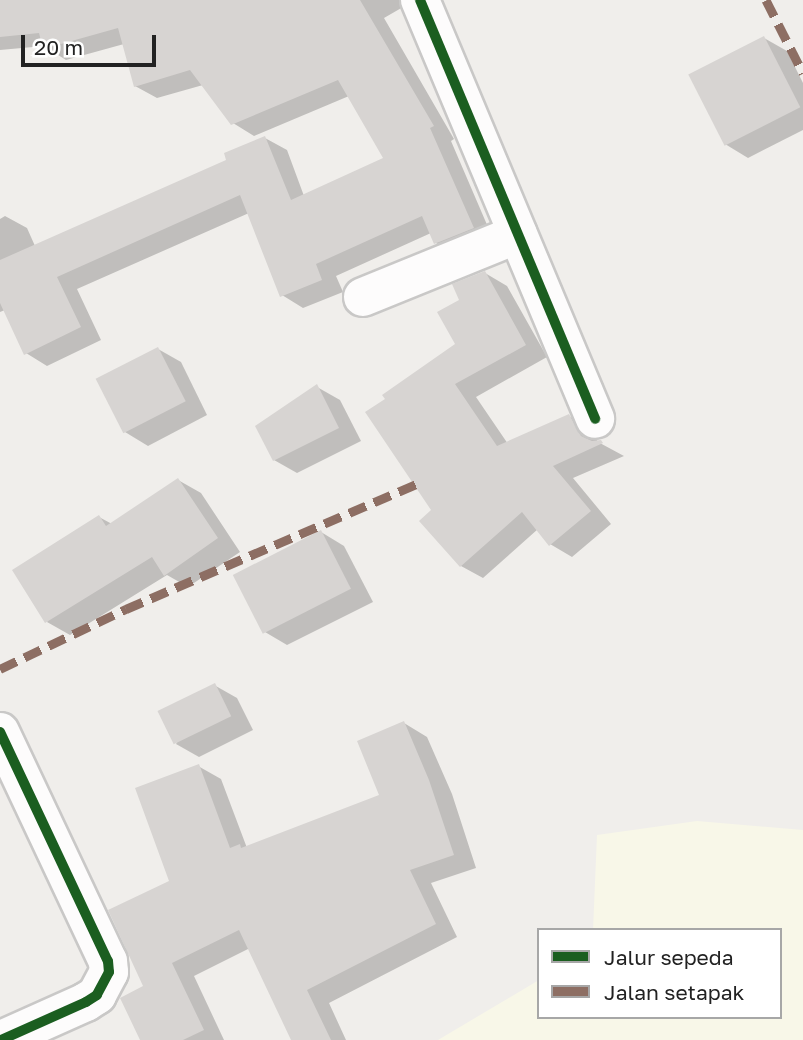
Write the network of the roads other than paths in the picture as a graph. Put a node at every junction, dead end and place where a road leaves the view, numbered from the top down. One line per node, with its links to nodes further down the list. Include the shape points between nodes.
1 (419, 0): 2 (street)
2 (518, 234): 3 (street); 4 (street)
3 (363, 298)
4 (595, 419)
5 (0, 732): 6 (street, via 108,961 109,972 97,995 86,1002)
6 (1, 1040)

